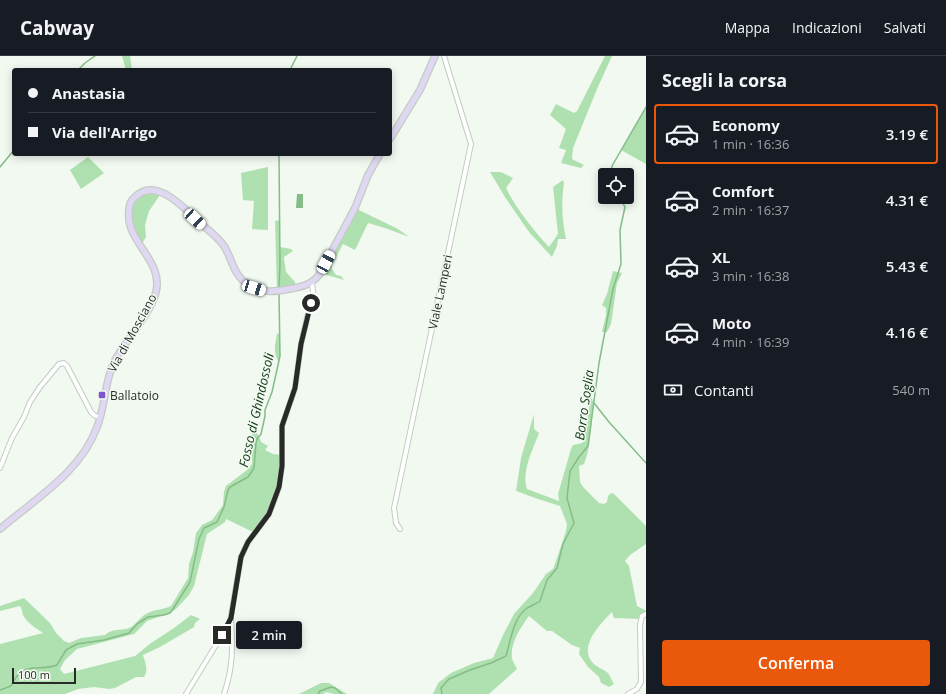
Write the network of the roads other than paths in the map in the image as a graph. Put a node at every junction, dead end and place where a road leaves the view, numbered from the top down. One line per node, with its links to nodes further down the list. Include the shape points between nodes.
1 (436, 56): 3 (main road, via 420,90)
2 (444, 56): 9 (street, Viale Lamperi, via 471,144 394,508 396,523)
3 (392, 136)
4 (379, 156): 5 (main road, via 322,269)
5 (312, 282): 6 (main road, Via di Mosciano, via 280,291 262,291 254,288 242,281 234,270 224,246 173,198 152,190 135,196 129,208 129,225 151,260 157,288 153,300 112,369); 11 (street, via 295,388 282,426 279,487 269,514 248,542 241,557)
6 (100, 418): 7 (street, via 91,412 67,366 64,363 59,364 30,402); 8 (main road, Via di Mosciano, via 92,440 68,473)
7 (0, 468)
8 (0, 529)
9 (400, 529)
10 (646, 614): 14 (street, via 642,616 640,625 641,682 637,689)
11 (231, 618): 12 (street); 13 (street, via 233,652 230,677)
12 (186, 694)
13 (224, 694)
14 (628, 694)

